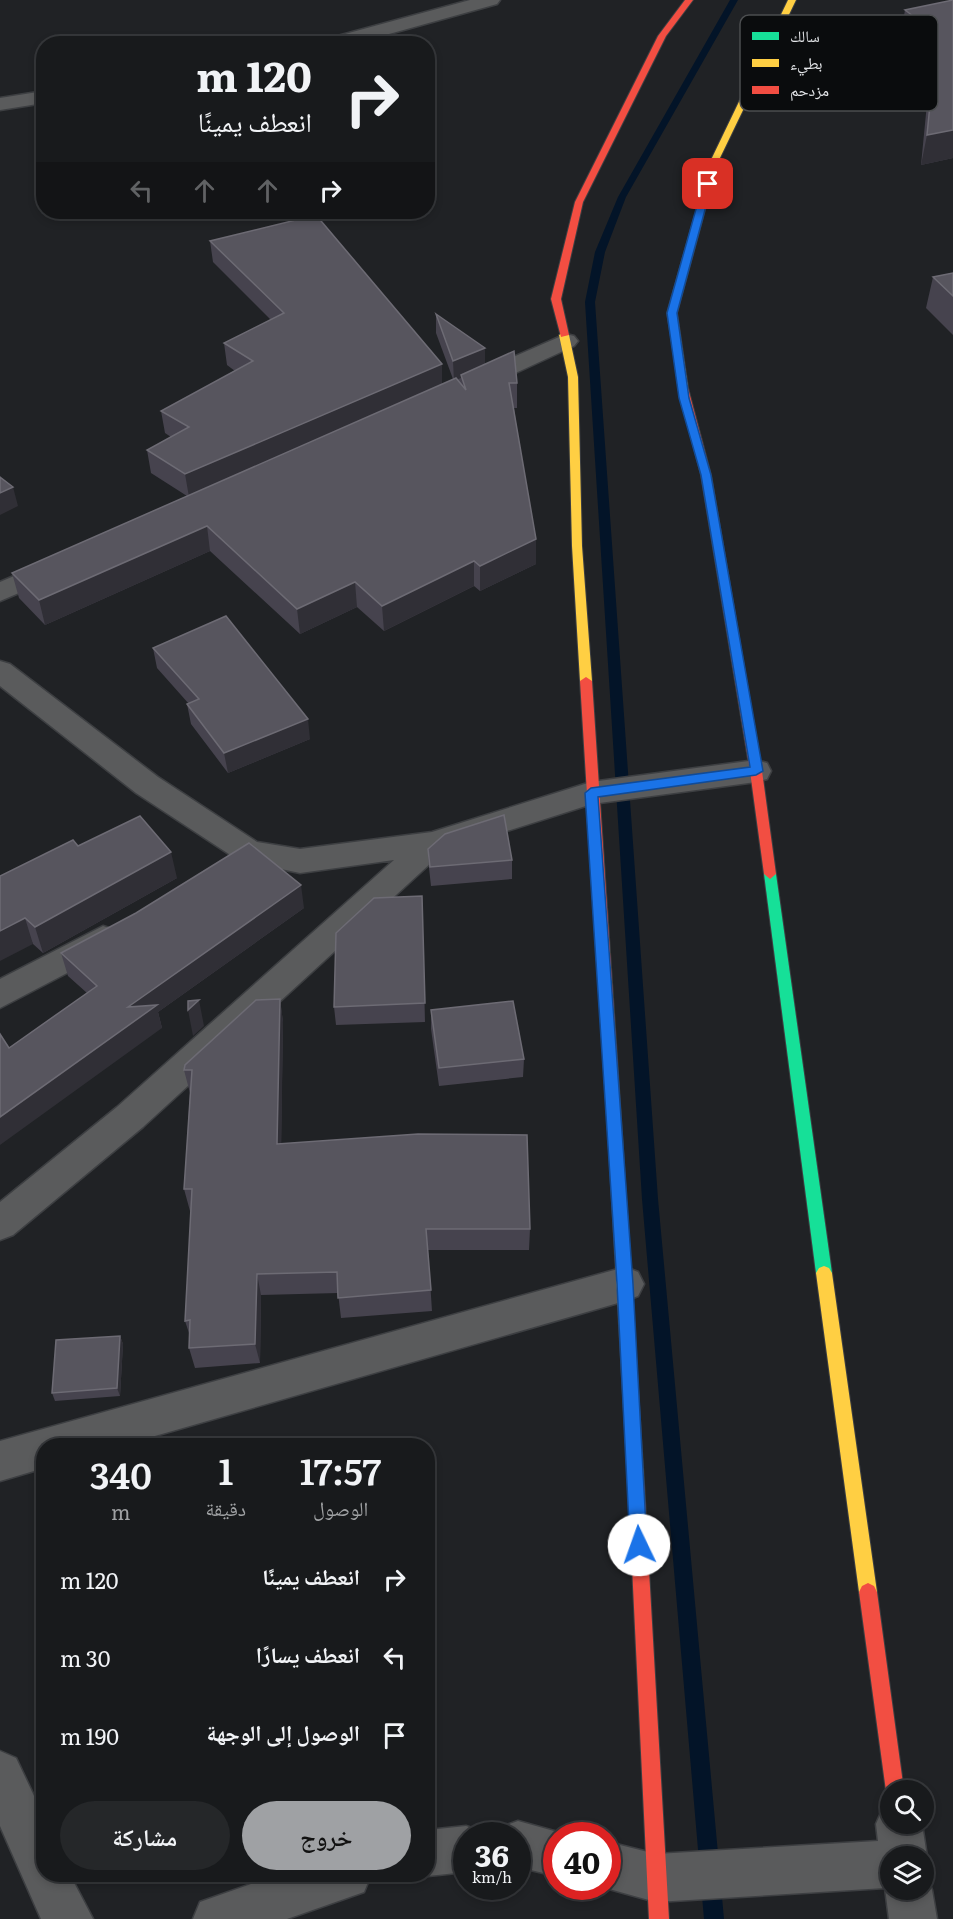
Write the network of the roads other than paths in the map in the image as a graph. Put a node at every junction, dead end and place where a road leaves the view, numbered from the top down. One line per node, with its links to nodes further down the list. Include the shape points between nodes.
1 (491, 0): 5 (street)
2 (689, 0): 9 (street, via 662,36 579,202 556,299)
3 (792, 0): 4 (street)
4 (785, 15)
5 (359, 36)
6 (36, 98): 7 (street)
7 (0, 104)
8 (740, 108): 14 (street, via 714,162 672,313 684,398 706,475)
9 (566, 341): 10 (street); 15 (street, via 573,377 577,546)
10 (449, 394)
11 (75, 559): 12 (street)
12 (0, 592)
13 (0, 671): 17 (street, via 147,785)
14 (756, 771): 15 (street); 27 (street)
15 (591, 793): 16 (street); 22 (street)
16 (433, 843): 17 (street, via 300,861); 21 (street, via 130,1117)
17 (249, 852): 18 (street)
18 (219, 870)
19 (129, 925): 20 (street)
20 (0, 995)
21 (0, 1224)
22 (625, 1284): 23 (street); 35 (street)
23 (80, 1438)
24 (36, 1450): 25 (street)
25 (0, 1461)
26 (0, 1774): 30 (street)
27 (894, 1780)
28 (453, 1851): 29 (street)
29 (435, 1852)
30 (36, 1853)
31 (880, 1866): 35 (street)
32 (621, 1874): 35 (street)
33 (49, 1882): 37 (street, via 65,1918)
34 (325, 1882): 38 (street)
35 (658, 1898)
36 (910, 1900): 39 (street)
37 (69, 1919)
38 (217, 1919)
39 (913, 1919)

